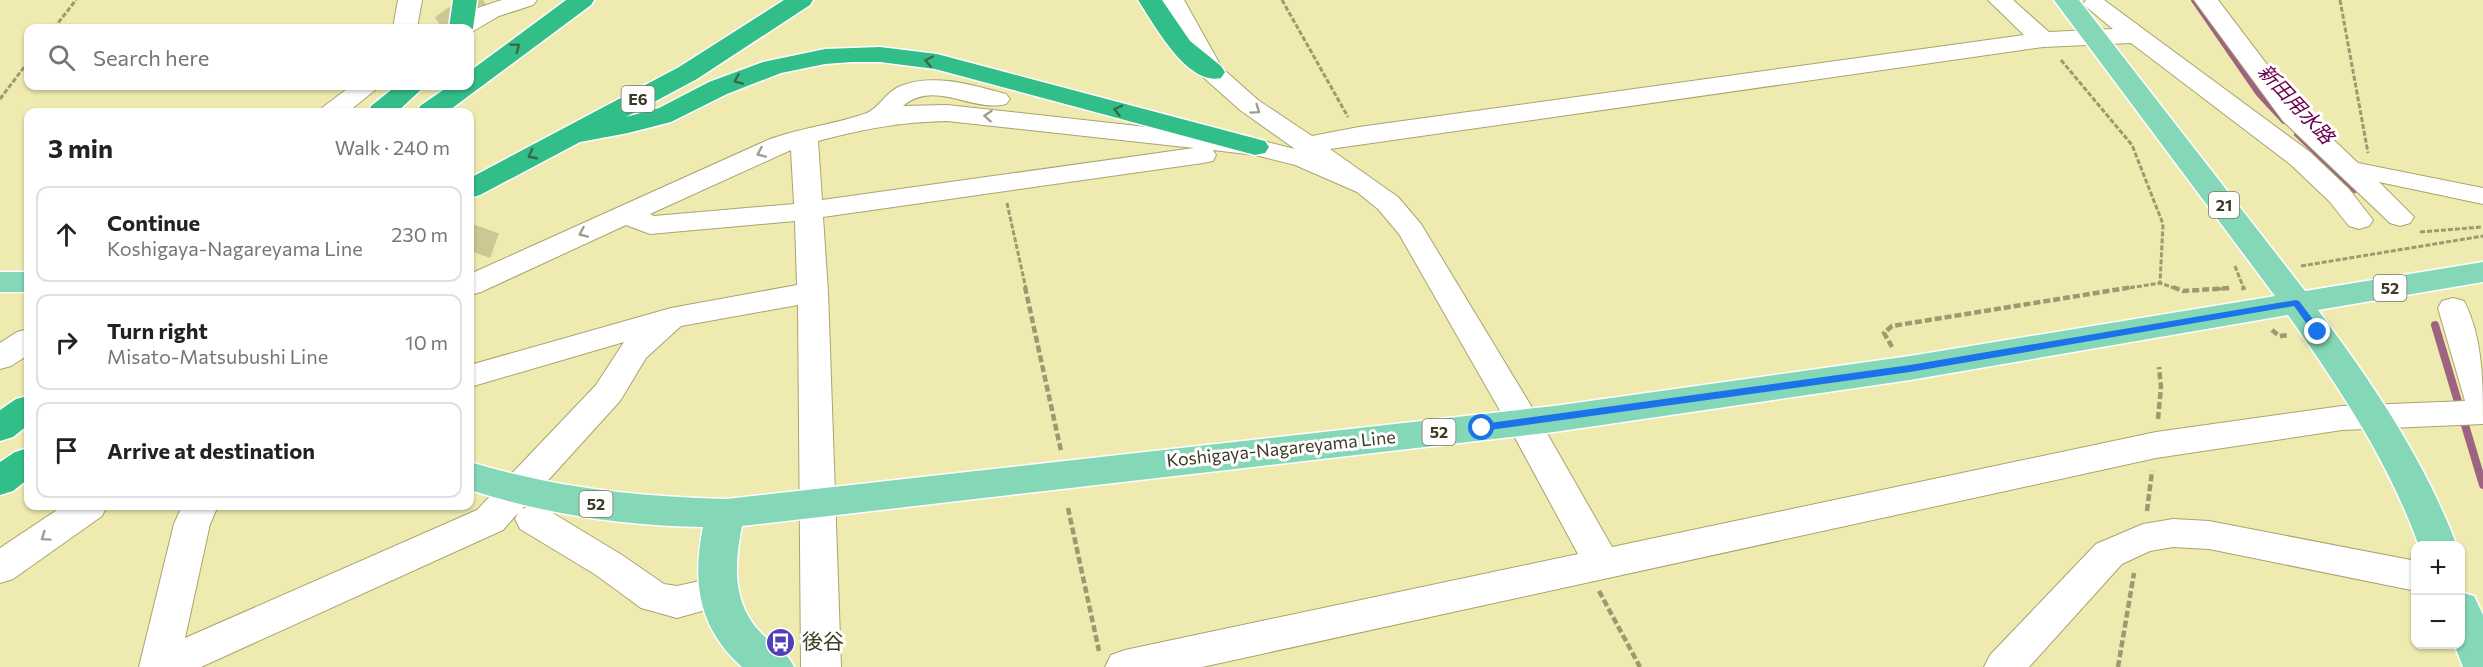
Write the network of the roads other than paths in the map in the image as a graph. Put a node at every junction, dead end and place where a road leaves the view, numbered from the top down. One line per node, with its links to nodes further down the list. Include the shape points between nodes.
1 (410, 0): 12 (street)
2 (465, 0): 13 (highway)
3 (525, 0): 14 (street, via 491,10)
4 (582, 0): 21 (highway, one-way to 4)
5 (801, 0): 30 (highway, E6, via 688,72)
6 (1150, 0): 18 (highway, via 1180,46)
7 (1172, 0): 18 (street)
8 (2000, 0): 17 (street)
9 (2066, 0): 16 (main road, 21)
10 (2206, 0): 20 (street)
11 (2095, 4): 15 (street)
12 (406, 24)
13 (462, 24)
14 (468, 24)
15 (2137, 35): 16 (street); 19 (street)
16 (2094, 36): 17 (street); 49 (main road, 21)
17 (2043, 39): 32 (street)
18 (1212, 72): 32 (street, one-way to 32, via 1249,105)
19 (2188, 73): 20 (street); 35 (street)
20 (2263, 77): 36 (street, via 2292,115)
21 (474, 80)
22 (361, 90): 26 (street)
23 (407, 90): 27 (highway)
24 (460, 90): 28 (highway)
25 (1077, 99): 29 (street, via 1038,105 933,88 900,96); 30 (highway, one-way to 30, via 911,57 838,54 760,70 661,116); 33 (highway, one-way to 25)
26 (337, 108)
27 (386, 108)
28 (436, 108)
29 (878, 118): 31 (street); 33 (street, one-way to 29, via 947,113)
30 (571, 135): 38 (highway, E6, one-way to 38)
31 (804, 136): 40 (street); 41 (street, one-way to 41)
32 (1308, 145): 37 (street)
33 (1255, 147): 37 (street, via 1304,159)
34 (1203, 155): 40 (street)
35 (2312, 169): 36 (street); 42 (street)
36 (2361, 171): 39 (street); 43 (street)
37 (1367, 186): 59 (street, via 1411,230)
38 (474, 187)
39 (2483, 196)
40 (808, 211): 41 (street, via 650,225); 48 (street)
41 (625, 214): 47 (street, one-way to 47, via 505,255)
42 (2359, 220)
43 (2411, 223)
44 (2483, 272): 49 (main road, 52)
45 (0, 282): 46 (main road)
46 (24, 282)
47 (474, 282)
48 (813, 292): 51 (street); 64 (street)
49 (2296, 303): 58 (main road, 21); 59 (main road, Koshigaya-Nagareyama Line / 52, via 1910,368)
50 (2453, 308): 55 (street)
51 (671, 318): 54 (street); 65 (street, via 635,350)
52 (24, 343): 53 (street)
53 (0, 358)
54 (474, 375)
55 (2483, 406)
56 (24, 411): 60 (highway)
57 (2483, 412): 58 (street)
58 (2374, 416): 69 (main road, 21, via 2406,470); 70 (street, via 2156,445)
59 (1524, 423): 64 (main road, Koshigaya-Nagareyama Line / 52); 70 (street)
60 (0, 428)
61 (24, 464): 63 (highway)
62 (474, 478): 65 (main road, Koshigaya-Nagareyama Line / 52)
63 (0, 481)
64 (817, 504): 68 (main road, Koshigaya-Nagareyama Line / 52); 79 (street)
65 (525, 505): 68 (main road, Koshigaya-Nagareyama Line / 52); 73 (street, via 654,597 677,602); 77 (street)
66 (84, 510): 71 (street, one-way to 71)
67 (198, 510): 77 (street)
68 (726, 513): 73 (main road, via 719,533)
69 (2437, 541)
70 (1594, 565): 75 (street)
71 (0, 568)
72 (2411, 575): 80 (street, via 2209,535 2173,533 2109,554)
73 (718, 592): 78 (main road, via 727,618 740,638 756,657)
74 (2465, 621): 76 (main road)
75 (1113, 662)
76 (2483, 666)
77 (160, 667)
78 (772, 667)
79 (820, 667)
80 (2004, 667)

